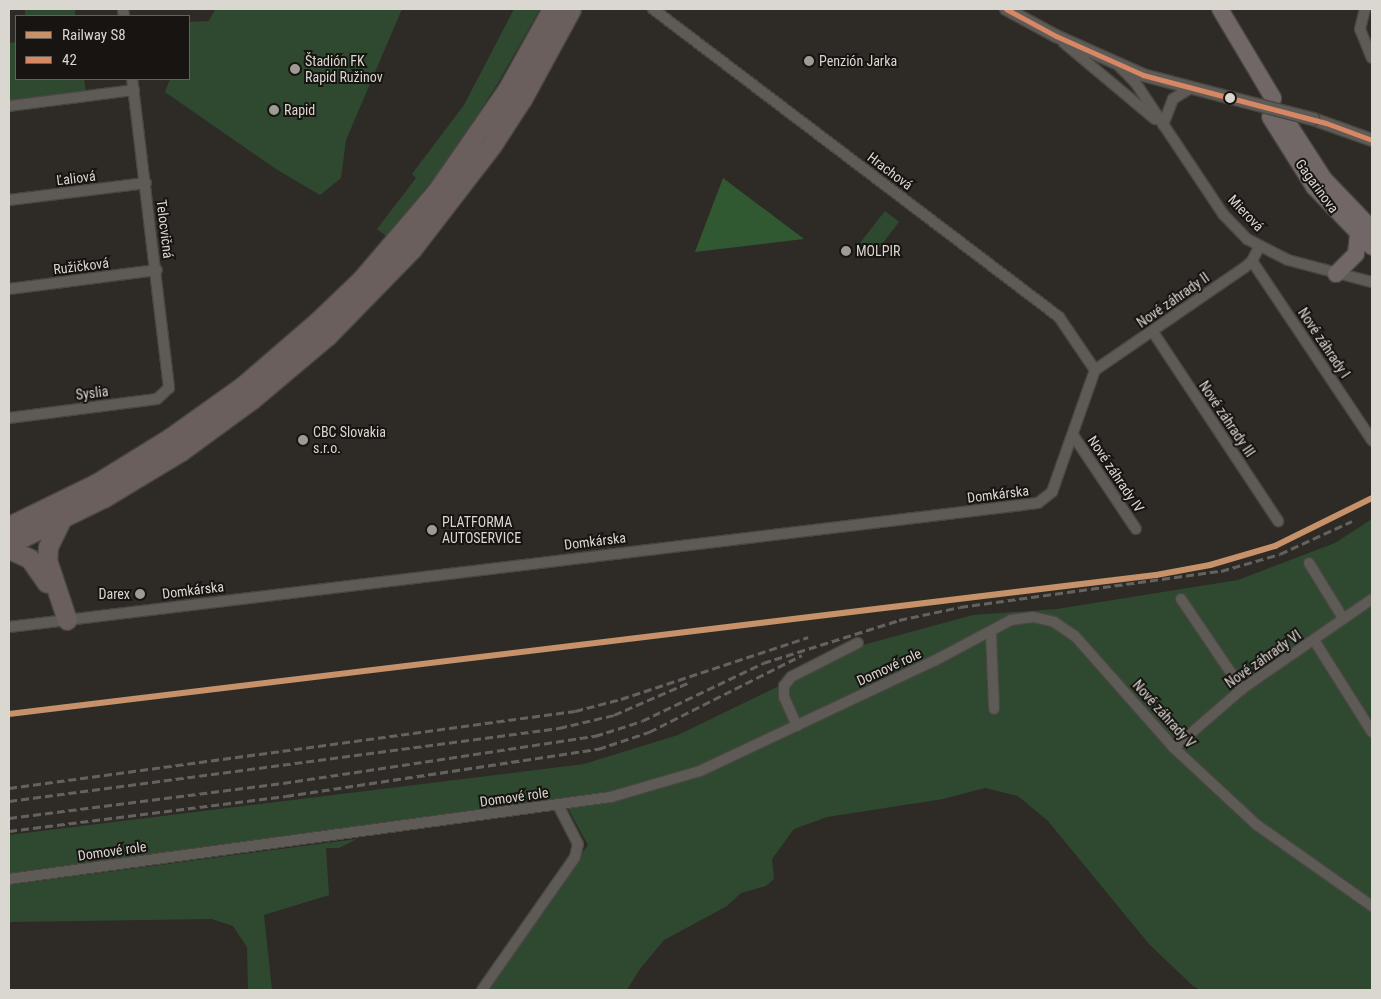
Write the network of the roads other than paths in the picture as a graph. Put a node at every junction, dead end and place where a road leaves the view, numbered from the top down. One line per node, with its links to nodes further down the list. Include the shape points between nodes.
1 (552, 9): 36 (highway, via 507,90 437,191 374,265 324,316 243,386 170,438 97,483)
2 (571, 9): 34 (highway, via 522,99 492,145 412,249 370,294 290,368 218,426 138,478)
3 (653, 9): 29 (street, Hrachová, via 1059,317)
4 (1006, 9): 8 (street, Mierová)
5 (1207, 9): 6 (main road, via 1265,97)
6 (1220, 9)
7 (1365, 9): 9 (street, via 1360,29)
8 (1056, 36): 10 (street, Mierová); 16 (street, Mierová)
9 (1372, 58)
10 (1117, 64): 13 (street, Mierová); 16 (street, Mierová, via 1135,82)
11 (132, 80): 12 (street, Telocvičná)
12 (134, 90): 14 (street); 18 (street, Telocvičná)
13 (1189, 90): 16 (street, via 1172,99); 17 (street, Mierová, bridge, via 1313,119)
14 (9, 106)
15 (1278, 118): 20 (main road, Gagarinova, via 1314,187)
16 (1163, 125): 21 (street, Mierová, via 1223,214)
17 (1372, 140)
18 (146, 183): 19 (street, Ľaliová); 24 (street, Telocvičná)
19 (9, 200)
20 (1365, 232): 22 (main road, Gagarinova); 25 (main road, via 1356,254)
21 (1259, 247): 23 (street, Nové záhrady II); 25 (street, Mierová, via 1288,260)
22 (1372, 248)
23 (1252, 262): 28 (street, Nové záhrady II); 33 (street, Nové záhrady I)
24 (156, 270): 27 (street, Ružičková); 30 (street, Telocvičná)
25 (1336, 274): 26 (street, Mierová)
26 (1372, 282)
27 (9, 289)
28 (1153, 332): 29 (street, Nové záhrady II); 35 (street, Nové záhrady III)
29 (1095, 370): 32 (street, Domkárska)
30 (170, 382): 31 (street, Syslia, via 166,393 157,399)
31 (9, 418)
32 (1073, 435): 37 (street, Nové záhrady IV); 44 (street, Domkárska, via 1052,492 1038,503)
33 (1372, 440)
34 (61, 520): 38 (highway); 44 (highway, via 48,548 47,560)
35 (1278, 521)
36 (9, 526)
37 (1136, 528)
38 (9, 544)
39 (9, 549): 44 (highway, via 37,565)
40 (1309, 563): 43 (street)
41 (1181, 599): 49 (street)
42 (1372, 599): 43 (street, Nové záhrady VI)
43 (1343, 618): 47 (street, Nové záhrady VI)
44 (64, 620): 45 (street, Domkárska)
45 (9, 627)
46 (991, 633): 50 (street); 51 (street, Domové role); 53 (street, Nové záhrady V, via 1011,620 1026,617 1061,625 1075,636)
47 (1314, 640): 49 (street, Nové záhrady VI); 52 (street)
48 (858, 642): 51 (street, via 791,677 784,686 784,697)
49 (1242, 689): 53 (street, Nové záhrady VI)
50 (994, 709)
51 (797, 726): 54 (street, Domové role, via 666,783 611,797)
52 (1372, 732)
53 (1174, 748): 56 (street, Nové záhrady V, via 1256,825)
54 (558, 805): 55 (street, Domové role); 57 (street, via 576,838 575,857)
55 (9, 879)
56 (1372, 906)
57 (482, 990)

